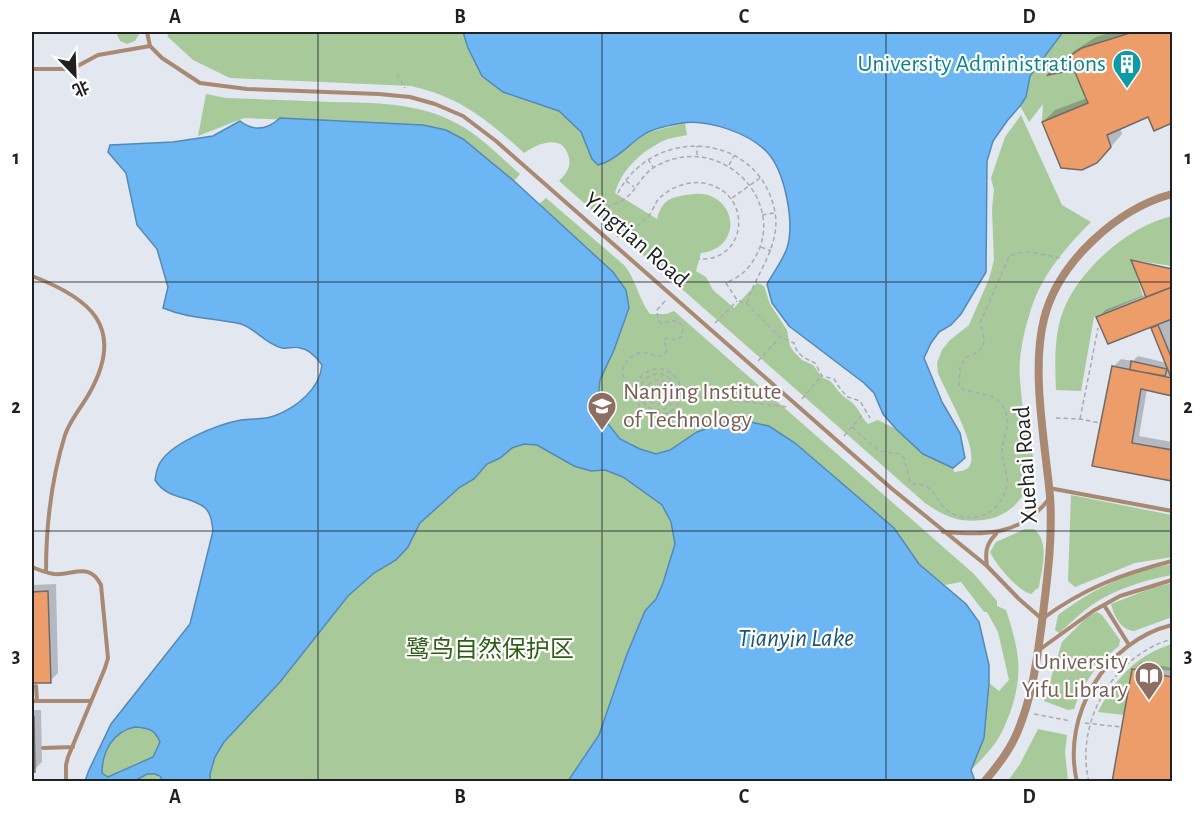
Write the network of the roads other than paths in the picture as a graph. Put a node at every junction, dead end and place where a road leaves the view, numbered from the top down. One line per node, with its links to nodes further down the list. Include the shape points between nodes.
1 (147, 32): 2 (lane)
2 (150, 46): 3 (lane, via 98,55 72,69); 9 (lane, Yingtian Road, via 200,83 410,97 463,116)
3 (32, 69)
4 (1173, 194): 6 (street, Xuehai Road, via 1134,208 1096,238 1073,263 1052,296 1044,318 1040,363)
5 (32, 276): 14 (lane, via 91,310 100,324 104,350 94,385 70,422 57,467 48,523)
6 (1049, 488): 7 (street, Xuehai Road); 8 (lane)
7 (1050, 498): 10 (lane, via 1027,521); 17 (street, Xuehai Road, via 1050,560)
8 (1173, 511)
9 (943, 532): 10 (lane); 12 (lane, Yingtian Road)
10 (997, 533): 12 (lane, via 989,540 985,552)
11 (1173, 561): 17 (lane, via 1113,578 1084,591)
12 (987, 566): 17 (lane, Yingtian Road)
13 (32, 567): 14 (lane)
14 (46, 572): 24 (lane, via 91,573 101,585 108,658)
15 (1173, 580): 16 (lane, via 1120,596)
16 (1104, 605): 19 (lane); 20 (lane)
17 (1042, 620): 20 (street, Xuehai Road)
18 (1173, 626): 19 (lane)
19 (1130, 645): 29 (lane, via 1097,678 1087,695 1078,722 1074,758)
20 (1038, 651): 27 (street, Xuehai Road, via 1017,733)
21 (36, 686): 22 (lane)
22 (38, 700): 23 (lane); 24 (lane)
23 (32, 701)
24 (91, 701): 25 (lane)
25 (73, 747): 26 (lane); 28 (lane, via 66,765)
26 (43, 748)
27 (988, 780)
28 (66, 782)
29 (1077, 782)

